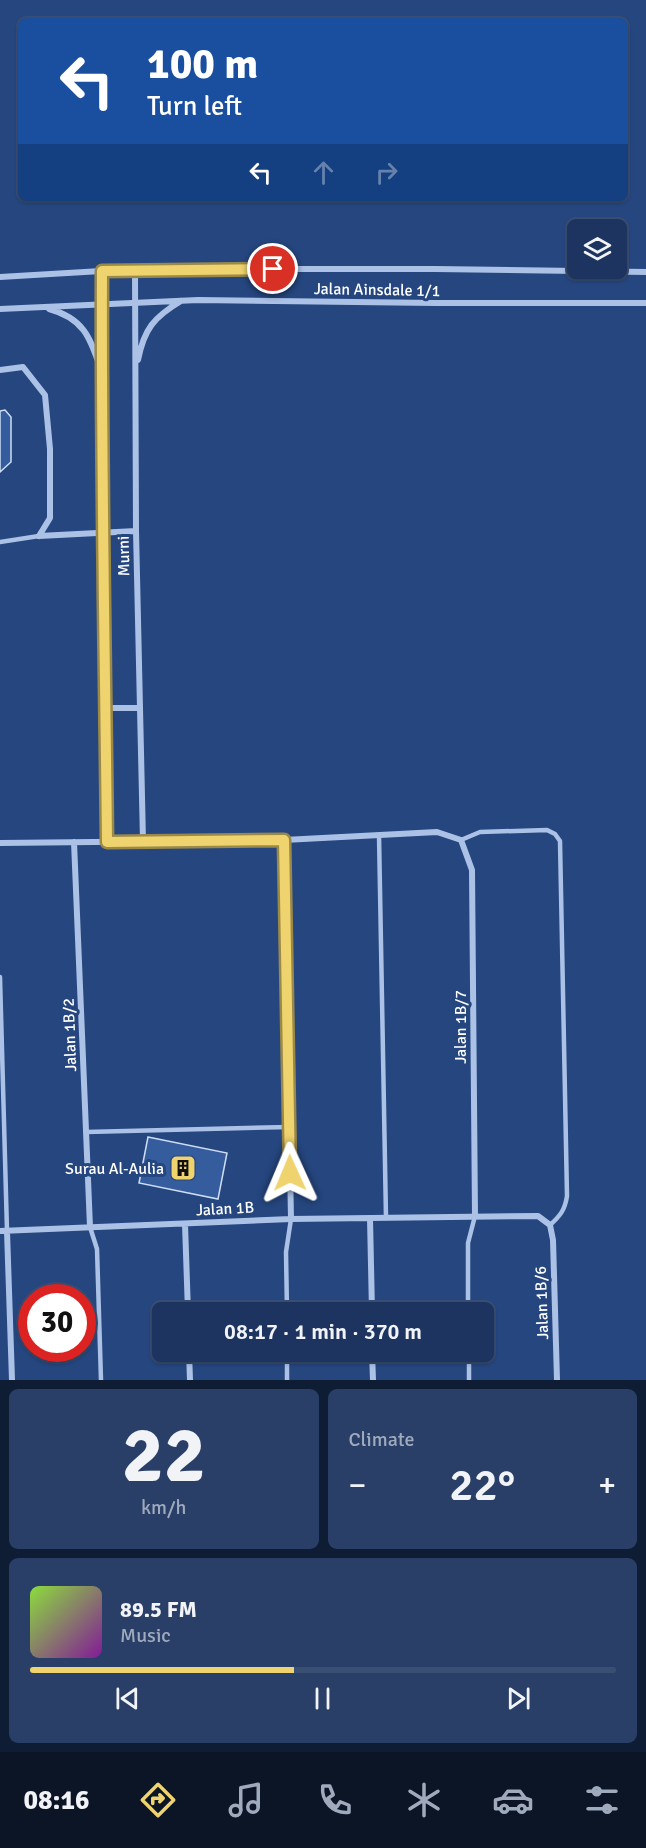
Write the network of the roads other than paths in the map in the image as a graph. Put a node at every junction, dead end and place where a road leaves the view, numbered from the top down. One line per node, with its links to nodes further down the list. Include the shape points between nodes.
1 (135, 269): 2 (street, Jalan Ainsdale 1/1); 3 (street, Jalan Ainsdale 1/1); 6 (street, Murni)
2 (102, 271): 4 (street, Jalan Ainsdale 1/1); 8 (street, Murni)
3 (646, 272)
4 (0, 277)
5 (183, 300): 6 (street, Jalan Ainsdale 1/1); 7 (street, Jalan Ainsdale 1/1); 12 (street, via 155,320 142,338)
6 (135, 303): 8 (street, Jalan Ainsdale 1/1); 12 (street, Murni)
7 (646, 303)
8 (102, 305): 9 (street, Jalan Ainsdale 1/1); 13 (street, Murni)
9 (43, 308): 10 (street, Jalan Ainsdale 1/1); 13 (street, via 67,315 81,325 92,343)
10 (0, 309)
11 (0, 370): 16 (street, via 23,367 45,394 50,518)
12 (136, 372): 14 (street, Murni)
13 (102, 374): 15 (street, Murni)
14 (136, 531): 15 (street); 19 (street, Murni)
15 (102, 533): 16 (street); 18 (street, Murni)
16 (39, 536): 17 (lane)
17 (0, 542)
18 (105, 708): 19 (street); 25 (street, Murni)
19 (140, 708): 23 (street, Murni)
20 (379, 835): 21 (street); 22 (street, via 436,832); 32 (lane)
21 (284, 840): 23 (street); 28 (street)
22 (461, 840): 30 (street, Jalan 1B/7, via 472,870); 35 (lane, via 480,832 547,830 560,841 567,1196 565,1207)
23 (142, 841): 25 (street)
24 (74, 842): 25 (street); 26 (street); 29 (street, Jalan 1B/2)
25 (107, 842)
26 (0, 843)
27 (0, 977): 37 (lane)
28 (289, 1127): 29 (lane); 33 (street)
29 (86, 1132): 36 (street, Jalan 1B/2)
30 (475, 1216): 32 (street, Jalan 1B); 35 (street, Jalan 1B, via 538,1216); 41 (lane, via 468,1243)
31 (370, 1218): 32 (street, Jalan 1B); 33 (street, Jalan 1B); 40 (street)
32 (386, 1218)
33 (291, 1219): 34 (street, Jalan 1B); 39 (lane, via 286,1252)
34 (185, 1224): 36 (street, Jalan 1B); 38 (street)
35 (550, 1225): 52 (street, Jalan 1B/6)
36 (90, 1227): 37 (street, Jalan 1B); 47 (lane, via 97,1249)
37 (4, 1231): 46 (street)
38 (188, 1302)
39 (286, 1302)
40 (372, 1302)
41 (468, 1302)
42 (189, 1362): 48 (street)
43 (287, 1362): 49 (lane)
44 (372, 1362): 50 (street)
45 (468, 1362): 51 (lane)
46 (12, 1380)
47 (101, 1380)
48 (190, 1380)
49 (287, 1380)
50 (373, 1380)
51 (469, 1380)
52 (557, 1380)

